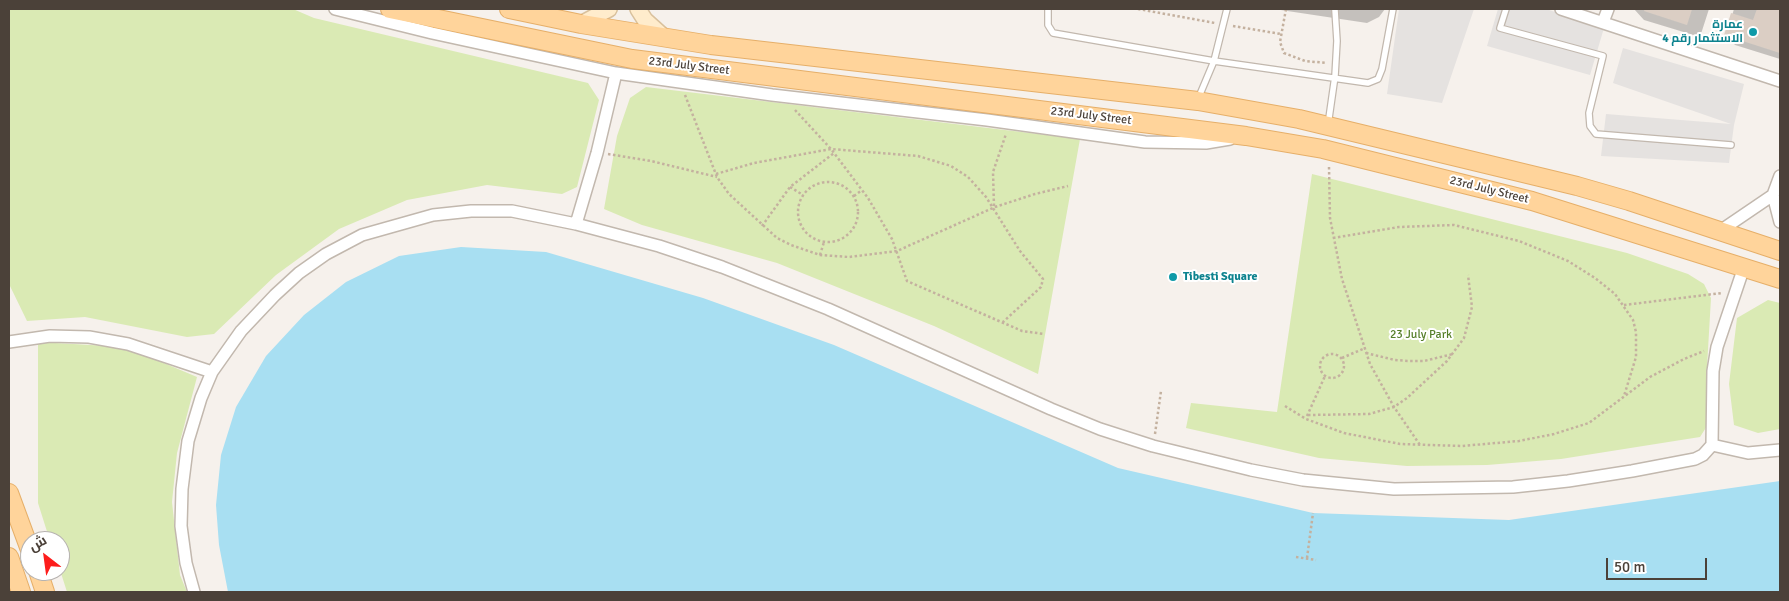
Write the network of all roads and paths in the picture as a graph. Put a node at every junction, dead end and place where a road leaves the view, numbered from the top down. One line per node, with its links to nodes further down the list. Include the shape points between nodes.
1 (335, 9): 22 (street, via 432,34)
2 (390, 9): 23 (main road, 23rd July Street, via 632,59)
3 (509, 9): 16 (main road, 23rd July Street)
4 (609, 9): 16 (street)
5 (638, 9): 19 (street)
6 (1048, 9): 20 (lane, via 1048,25 1053,33)
7 (1138, 9): 17 (path)
8 (1227, 9): 17 (lane)
9 (1286, 9): 18 (path)
10 (1393, 9): 24 (lane, via 1378,79 1368,83)
11 (1506, 9): 33 (lane, via 1500,28 1603,56 1589,113 1590,126 1596,134)
12 (1561, 9): 15 (street)
13 (1608, 9): 15 (street)
14 (1336, 10): 21 (lane)
15 (1603, 22): 25 (street)
16 (581, 24): 19 (main road, 23rd July Street)
17 (1222, 24): 18 (path); 20 (lane)
18 (1281, 34): 21 (path, via 1281,48 1291,58)
19 (665, 38): 29 (main road, 23rd July Street)
20 (1214, 61): 24 (lane); 29 (lane)
21 (1336, 64): 24 (lane)
22 (616, 73): 26 (street); 36 (street)
23 (762, 75): 27 (street); 32 (main road, 23rd July Street)
24 (1336, 76): 31 (lane)
25 (1780, 81)
26 (680, 82): 27 (street); 38 (path)
27 (760, 94): 28 (street)
28 (782, 96): 30 (street); 34 (path)
29 (1198, 101): 31 (main road, 23rd July Street)
30 (1011, 124): 32 (street, via 1145,142 1206,143); 46 (path, via 994,166)
31 (1328, 125): 35 (main road); 50 (main road, 23rd July Street, via 1577,186)
32 (1246, 136): 35 (main road, 23rd July Street)
33 (1730, 145)
34 (831, 149): 37 (path); 38 (path, via 754,163); 46 (path, via 918,156 942,162 968,177)
35 (1326, 150): 51 (path); 56 (main road, 23rd July Street, via 1532,201)
36 (597, 153): 38 (path); 48 (street)
37 (834, 154): 41 (path); 42 (path)
38 (717, 176): 49 (path, via 737,203)
39 (1780, 176): 43 (street)
40 (1068, 186): 46 (path)
41 (790, 187): 44 (path); 49 (path)
42 (862, 190): 45 (path); 54 (path)
43 (1773, 195): 47 (street); 50 (street)
44 (803, 196): 45 (path, via 814,186 828,182 843,186); 52 (path, via 798,210 801,224 810,236)
45 (854, 196): 52 (path, via 858,210 855,225 845,236)
46 (995, 207): 54 (path); 61 (path, via 1020,251 1042,276 1043,282)
47 (1780, 222)
48 (576, 224): 69 (street, via 512,211 471,211 433,215 362,235 326,254 281,290 241,331); 78 (street, via 722,267 828,309 1051,409)
49 (762, 226): 55 (path, via 777,238)
50 (1720, 230): 53 (main road, 23rd July Street)
51 (1332, 238): 60 (path, via 1417,225 1454,225 1476,229 1519,241 1568,261 1601,282); 65 (path)
52 (824, 242): 55 (path)
53 (1780, 250)
54 (897, 251): 55 (path, via 849,257); 61 (path, via 902,274 909,282)
55 (820, 255)
56 (1744, 267): 58 (main road, 23rd July Street); 59 (street)
57 (1468, 275): 67 (path, via 1472,294 1470,319 1464,338)
58 (1780, 279)
59 (1735, 291): 60 (path); 64 (street)
60 (1624, 305): 72 (path, via 1633,320 1637,345 1634,370)
61 (1003, 322): 62 (path, via 1028,333)
62 (1044, 334)
63 (9, 342): 69 (street, via 50,336 89,337 128,344)
64 (1717, 347): 72 (path, via 1666,367); 77 (street)
65 (1365, 348): 66 (path); 68 (path)
66 (1366, 353): 67 (path, via 1410,361); 74 (path)
67 (1453, 354): 74 (path)
68 (1342, 358): 70 (path, via 1341,374 1333,378); 70 (path, via 1334,354 1322,357 1320,370)
69 (212, 372): 88 (street, via 188,441 182,489 181,526)
70 (1325, 376): 75 (path)
71 (1161, 390): 78 (path)
72 (1624, 397): 76 (path, via 1589,423 1554,434 1487,445)
73 (1285, 406): 75 (path)
74 (1394, 407): 75 (path, via 1369,414); 76 (path)
75 (1307, 417): 76 (path, via 1344,433 1372,440)
76 (1420, 445)
77 (1712, 445): 78 (street, via 1695,459 1632,471 1513,487 1453,490 1394,489 1303,480); 79 (street, via 1748,452)
78 (1153, 446)
79 (1780, 450)
80 (9, 492): 82 (main road)
81 (1313, 513): 85 (path)
82 (23, 531)
83 (9, 557): 87 (main road)
84 (1296, 557): 85 (path)
85 (1307, 558): 86 (path)
86 (1316, 560)
87 (21, 592)
88 (194, 592)

